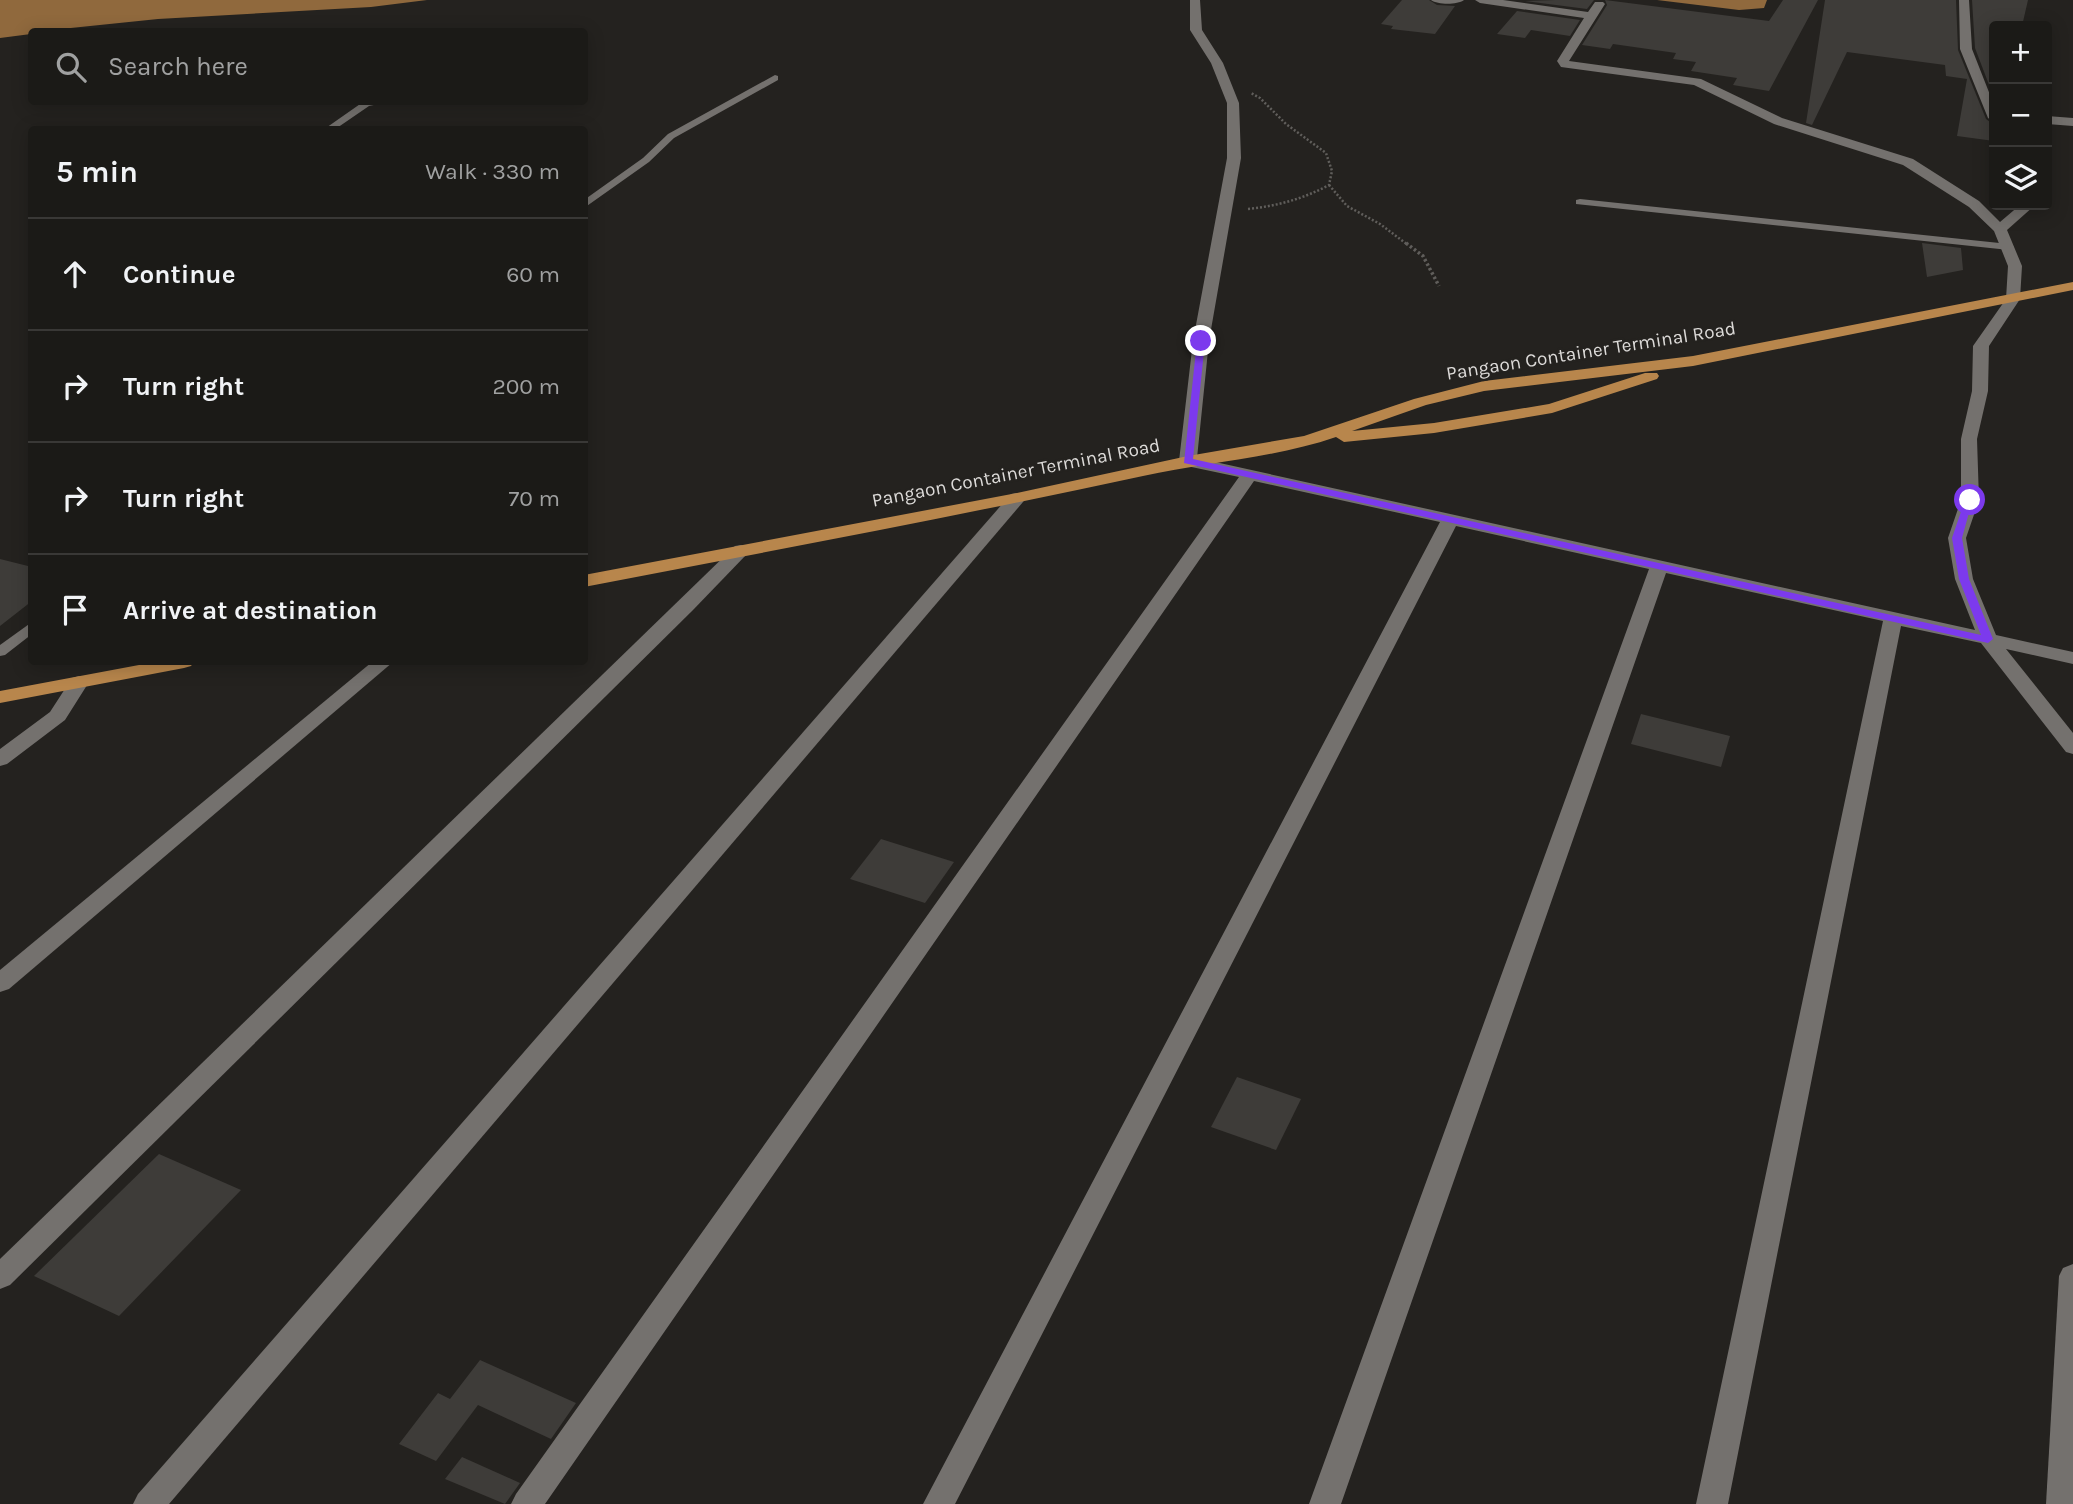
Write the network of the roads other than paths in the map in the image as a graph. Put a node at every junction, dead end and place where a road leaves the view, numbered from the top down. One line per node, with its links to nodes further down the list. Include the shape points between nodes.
1 (1195, 0): 23 (street, via 1196,30 1217,62 1233,103 1234,158 1201,341)
2 (1436, 0): 3 (street)
3 (1460, 0)
4 (1480, 0): 7 (street)
5 (1964, 0): 10 (street, via 1966,50)
6 (1599, 4): 7 (street)
7 (1592, 16): 17 (street, via 1564,64 1697,82 1778,121 1908,162 1974,205)
8 (775, 78): 14 (lane, via 671,136)
9 (364, 105): 13 (lane)
10 (1989, 106)
11 (2052, 120): 12 (street)
12 (2073, 122)
13 (333, 126)
14 (588, 202)
15 (1580, 202): 18 (lane)
16 (2022, 210): 17 (street)
17 (2000, 229): 18 (street)
18 (2009, 247): 20 (street, via 2015,266)
19 (2073, 286): 20 (highway, Pangaon Container Terminal Road)
20 (2013, 299): 21 (highway, Pangaon Container Terminal Road); 32 (street, via 1981,346 1980,391 1969,439 1970,500 1957,538 1964,579)
21 (1693, 361): 22 (highway, via 1552,408 1434,428); 22 (highway, Pangaon Container Terminal Road, via 1484,386 1420,402)
22 (1307, 441): 23 (highway, Pangaon Container Terminal Road)
23 (1188, 461): 24 (street); 25 (highway, Pangaon Container Terminal Road)
24 (1249, 475): 26 (street); 45 (street)
25 (1017, 498): 27 (highway, Pangaon Container Terminal Road); 44 (street)
26 (1450, 520): 28 (street); 46 (street)
27 (741, 550): 29 (highway, Pangaon Container Terminal Road); 43 (street)
28 (1660, 566): 30 (street); 47 (street)
29 (588, 580)
30 (1893, 618): 32 (street); 48 (street)
31 (28, 629): 33 (lane)
32 (1988, 639): 34 (street); 39 (street)
33 (0, 652)
34 (2073, 658)
35 (168, 665): 37 (highway)
36 (379, 665): 41 (street)
37 (79, 682): 38 (highway); 40 (street, via 58,716)
38 (0, 697)
39 (2073, 747)
40 (0, 758)
41 (0, 984)
42 (2073, 1276): 49 (street)
43 (0, 1277)
44 (149, 1504)
45 (527, 1504)
46 (939, 1504)
47 (1325, 1504)
48 (1713, 1504)
49 (2062, 1504)

